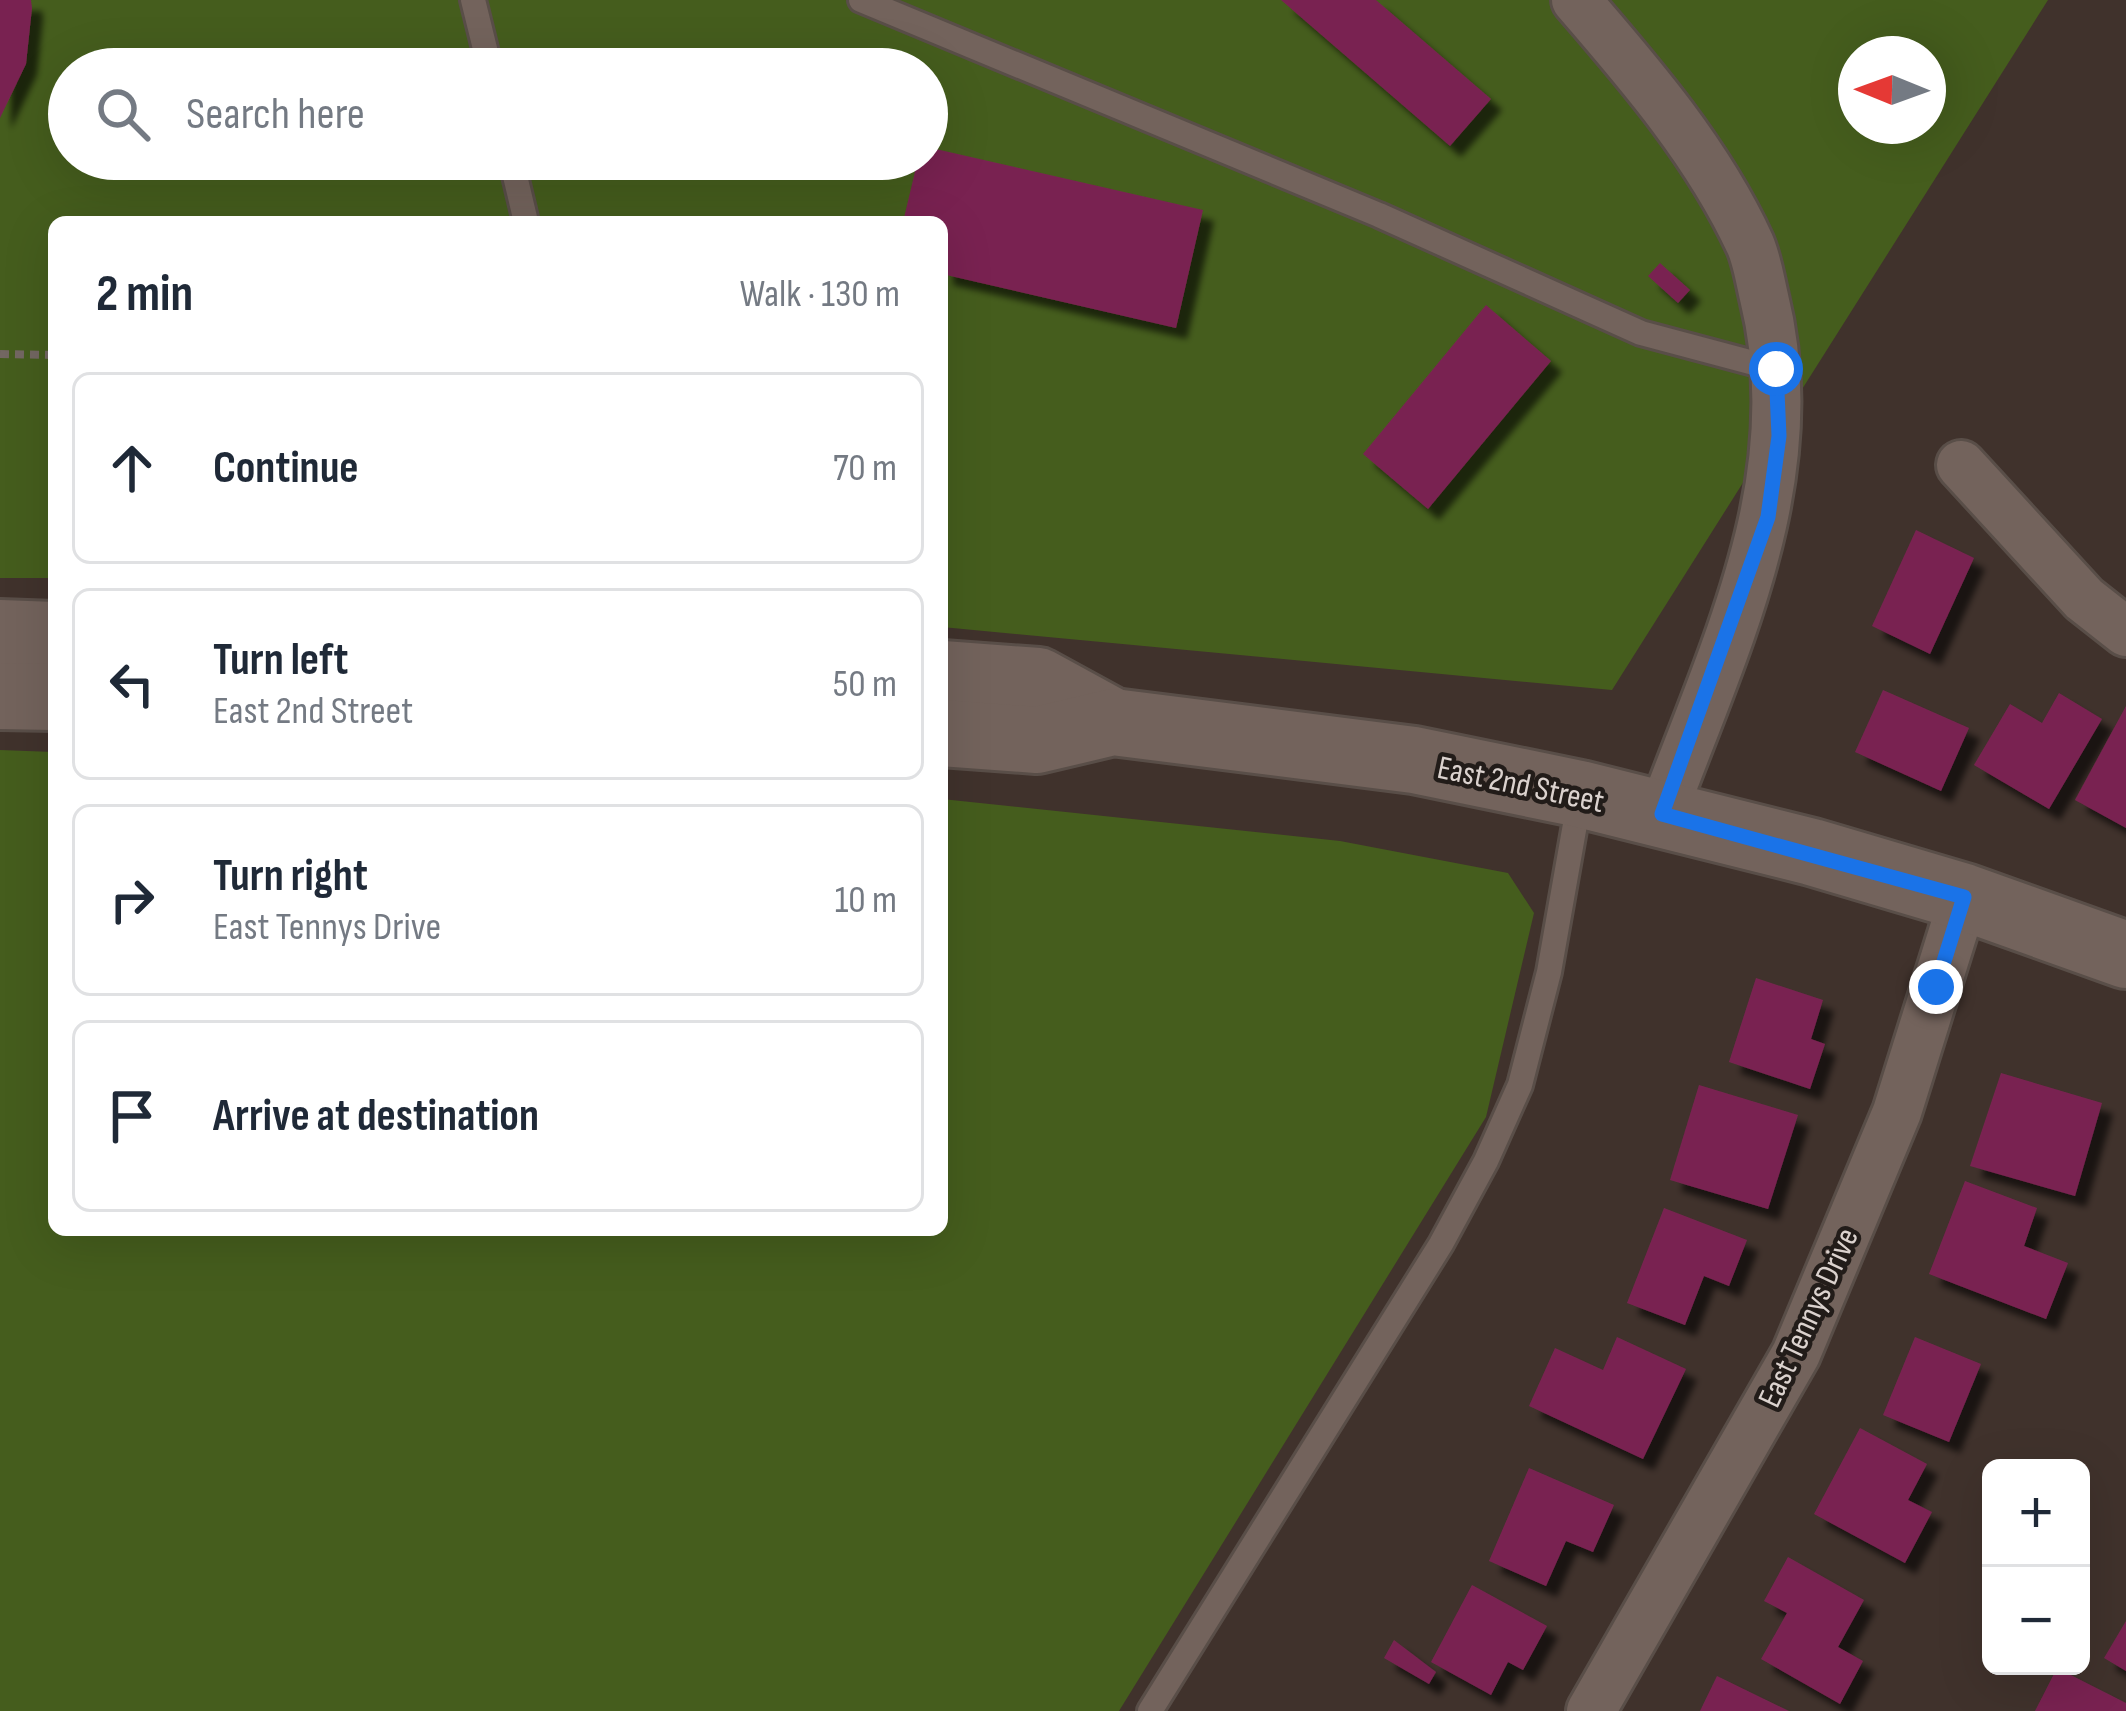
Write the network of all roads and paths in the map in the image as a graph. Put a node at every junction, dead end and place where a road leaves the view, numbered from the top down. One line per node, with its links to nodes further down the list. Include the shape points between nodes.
1 (473, 0): 4 (lane)
2 (861, 0): 9 (lane, via 1379,214 1641,333)
3 (1576, 0): 9 (street, via 1689,138 1752,247)
4 (485, 48)
5 (517, 180): 6 (lane)
6 (525, 216)
7 (0, 354): 8 (path)
8 (48, 355)
9 (1776, 369): 20 (street, via 1779,436 1768,517)
10 (1961, 465): 11 (street)
11 (2126, 632)
12 (0, 633): 13 (main road)
13 (48, 634)
14 (948, 674): 17 (main road, East 2nd Street, via 1038,681)
15 (0, 696): 16 (main road)
16 (48, 697)
17 (1113, 722): 18 (main road, East 2nd Street, via 1037,740); 19 (main road, East 2nd Street, via 1414,760)
18 (948, 733)
19 (1580, 794): 20 (main road, East 2nd Street); 23 (lane, via 1550,972 1520,1085 1486,1161)
20 (1662, 814): 21 (main road, East 2nd Street)
21 (1964, 897): 22 (main road, East 2nd Street); 24 (street, East Tennys Drive, via 1897,1112 1796,1354)
22 (2126, 955)
23 (1150, 1711)
24 (1591, 1711)

